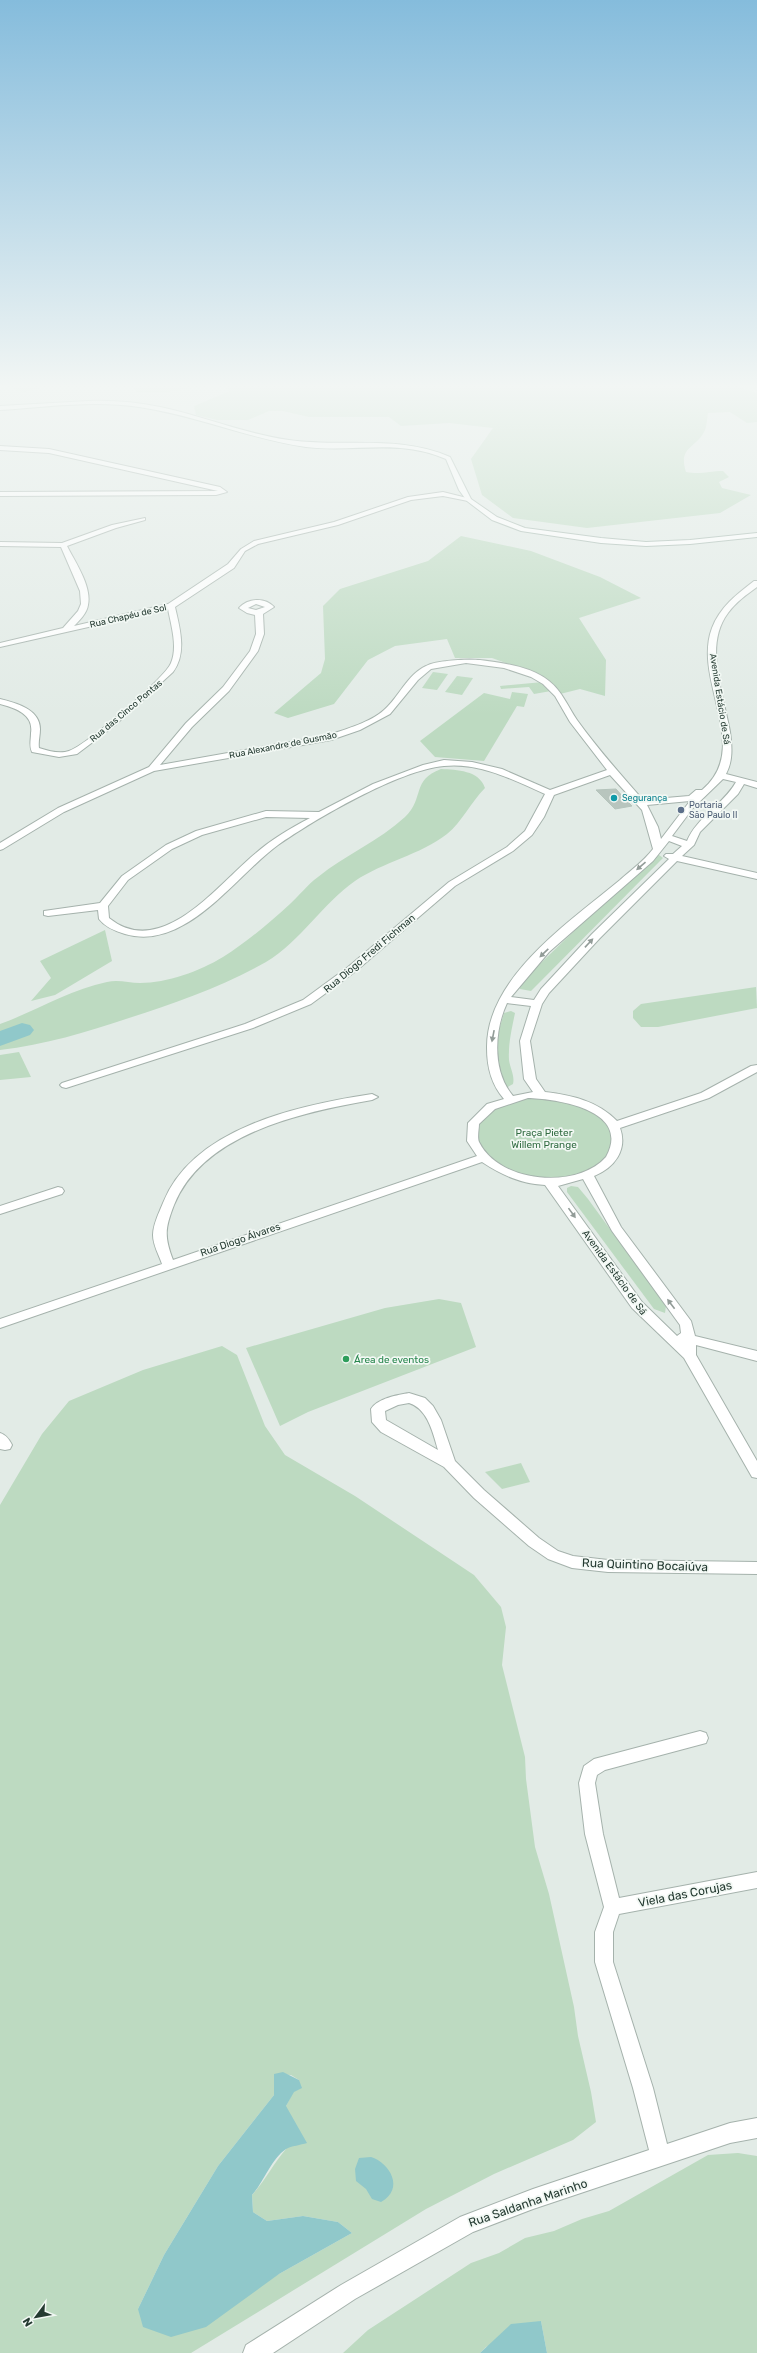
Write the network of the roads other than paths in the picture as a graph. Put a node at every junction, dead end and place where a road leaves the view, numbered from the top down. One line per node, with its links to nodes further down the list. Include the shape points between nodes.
1 (428, 496): 10 (street, Rua Chapéu de Sol, via 410,498 336,524 256,542 243,550 231,566)
2 (452, 496): 4 (street, Rua Chapéu de Sol)
3 (466, 496): 4 (street)
4 (468, 499): 6 (street, via 482,512 505,525 537,532 643,545)
5 (143, 519): 8 (street, via 114,526)
6 (757, 535)
7 (0, 544): 8 (street)
8 (62, 545): 12 (street, via 86,603 82,612)
9 (757, 583): 17 (street, Avenida Estácio de Sá, via 729,605 714,630 713,662 728,754)
10 (171, 606): 12 (street, Rua Chapéu de Sol); 14 (street, Rua das Cinco Pontas, via 179,641 175,665 164,679 100,735 75,752 46,754 35,750 33,741 36,728 33,720 17,706)
11 (259, 612): 15 (street, via 260,634 254,651 226,690 189,725)
12 (66, 630): 13 (street, Rua Chapéu de Sol)
13 (0, 645)
14 (0, 701)
15 (152, 769): 16 (street, Rua Alexandre de Gusmão, via 300,743 351,730 387,712 415,678 428,667 466,661 506,666 534,675 546,682); 26 (street, Rua Alexandre de Gusmão, via 60,810)
16 (612, 771): 20 (street); 22 (street, Rua Alexandre de Gusmão)
17 (720, 779): 19 (street); 21 (street); 24 (street, Avenida Estácio de Sá, via 711,796)
18 (757, 785): 19 (street)
19 (738, 787): 25 (street, via 724,813 705,835); 25 (street, via 715,804 701,819 694,828)
20 (550, 793): 23 (street, via 514,775 483,766 443,763 413,771); 35 (street, Rua Diogo Fredi Fichman, via 529,833 510,849 452,884 352,969 307,1002 249,1026)
21 (689, 801): 22 (street); 24 (street, Avenida Estácio de Sá, via 670,823)
22 (643, 806): 27 (street, Rua Alexandre de Gusmão, via 653,827)
23 (320, 815): 30 (street, via 266,814 199,833 169,847 125,878); 30 (street, via 261,854 214,897 188,916 158,932 123,931 111,926 104,919)
24 (667, 835): 25 (street); 27 (street, Avenida Estácio de Sá)
25 (689, 844): 28 (street)
26 (0, 847)
27 (657, 851): 28 (street); 32 (street, Avenida Estácio de Sá, one-way to 32, via 522,974)
28 (674, 858): 29 (street); 33 (street, one-way to 28, via 545,991 596,936)
29 (757, 876)
30 (103, 906): 31 (street)
31 (48, 913)
32 (504, 999): 33 (street); 38 (street, Avenida Estácio de Sá, one-way to 38, via 491,1047 498,1086)
33 (537, 1004): 36 (street, via 525,1041 530,1079)
34 (755, 1068): 39 (street, via 734,1083 691,1101)
35 (66, 1085)
36 (540, 1094): 38 (street); 39 (street, via 587,1104 601,1113)
37 (372, 1097): 45 (street, via 334,1102 270,1122 203,1156 177,1183 165,1207 159,1236)
38 (509, 1098): 40 (street, via 488,1108 474,1123 472,1142)
39 (613, 1126): 41 (street, via 617,1136 614,1155 607,1164)
40 (482, 1158): 42 (street, via 496,1169 515,1177); 45 (street, Rua Diogo Álvares)
41 (587, 1175): 42 (street); 48 (street, Avenida Estácio de Sá, one-way to 41, via 686,1324 616,1228)
42 (549, 1182): 47 (street, Avenida Estácio de Sá, one-way to 47, via 637,1305)
43 (58, 1191): 44 (street)
44 (0, 1210)
45 (168, 1264): 46 (street, Rua Diogo Álvares)
46 (0, 1324)
47 (668, 1335): 48 (street); 49 (street, Avenida Estácio de Sá)
48 (689, 1338): 49 (street, Avenida Estácio de Sá); 50 (street)
49 (689, 1355): 52 (street, Avenida Estácio de Sá)
50 (757, 1356)
51 (450, 1463): 51 (street, Rua Quintino Bocaiúva, via 386,1428 379,1422 378,1409 404,1397 414,1398 425,1406 436,1424); 53 (street, Rua Quintino Bocaiúva, via 479,1494 534,1542 553,1555 572,1562 608,1566)
52 (757, 1473)
53 (757, 1568)
54 (700, 1738): 56 (street, via 600,1764 590,1772 587,1783 594,1834)
55 (757, 1880): 56 (street, Viela das Corujas)
56 (613, 1907): 58 (street, via 604,1932 604,1962 643,2088)
57 (757, 2128): 58 (street, Rua Saldanha Marinho, via 730,2133)
58 (660, 2157): 59 (street, Rua Saldanha Marinho, via 467,2224 348,2292)
59 (254, 2353)

